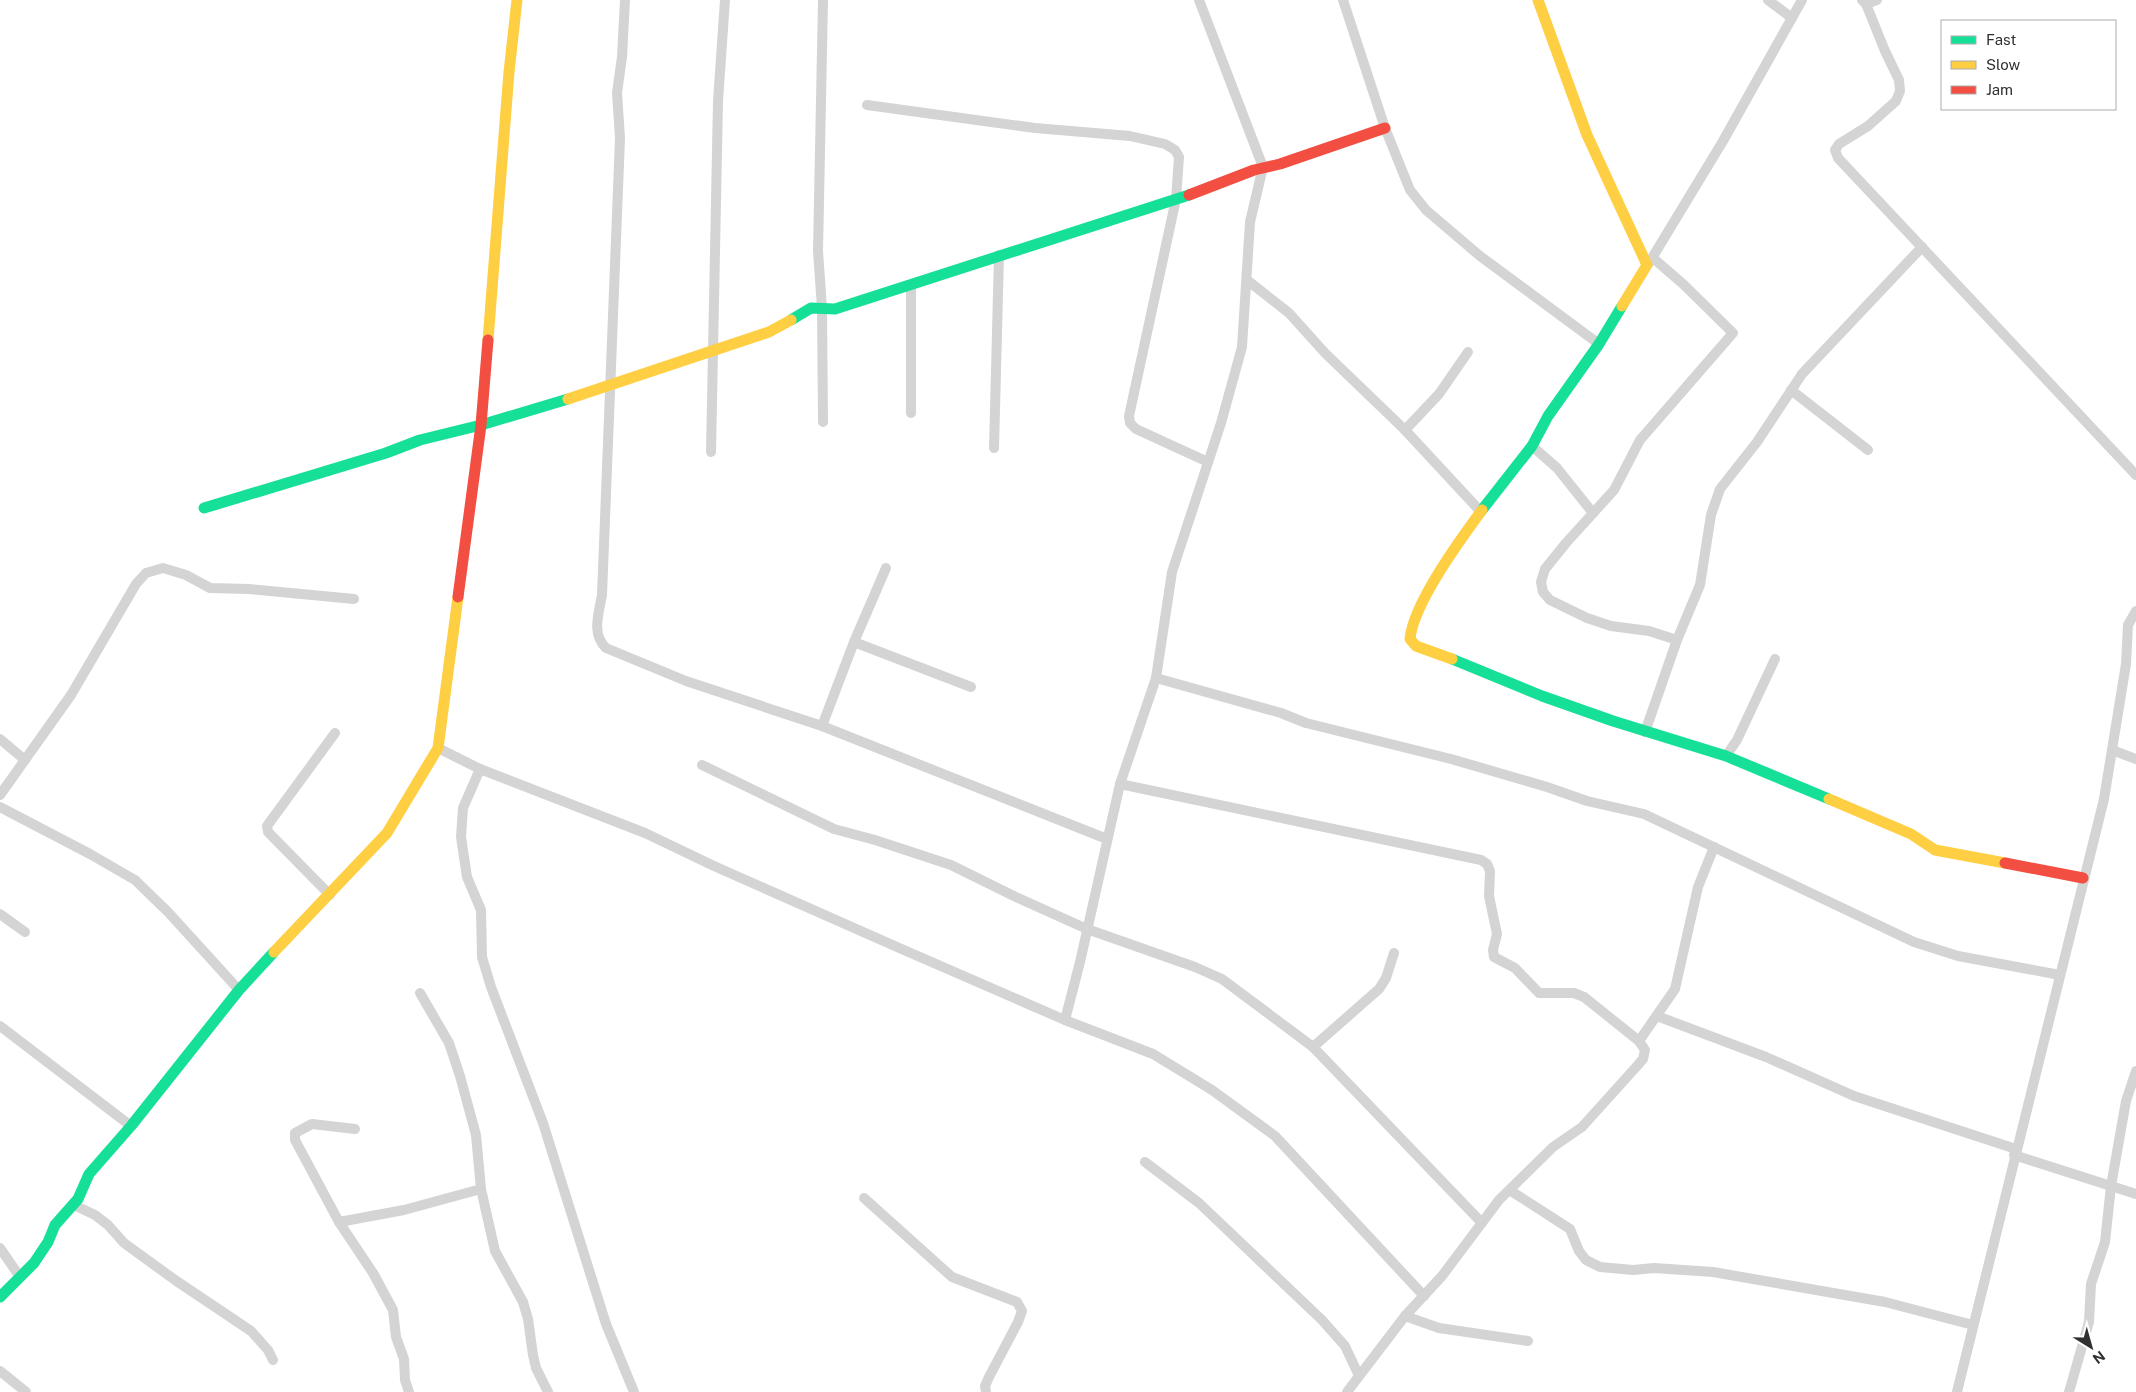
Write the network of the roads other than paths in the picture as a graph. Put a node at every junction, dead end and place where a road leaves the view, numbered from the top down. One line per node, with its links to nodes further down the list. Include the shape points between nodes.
1 (517, 0): 30 (street)
2 (625, 0): 26 (street, via 618,93 620,138)
3 (725, 0): 24 (street, via 718,101)
4 (823, 0): 22 (street, via 818,251)
5 (1199, 0): 15 (street)
6 (1343, 0): 14 (street)
7 (1538, 0): 19 (street, via 1616,202)
8 (1768, 0): 12 (street)
9 (1802, 0): 12 (street)
10 (1877, 0): 11 (street)
11 (1864, 2): 17 (street, via 1899,80 1900,91 1896,101 1835,150)
12 (1792, 18): 19 (street)
13 (867, 105): 16 (street, via 1035,128 1130,136 1165,144 1179,157)
14 (1385, 128): 15 (street); 23 (street, via 1410,190 1426,210 1480,256)
15 (1263, 167): 16 (street); 20 (street, via 1250,222)
16 (1176, 200): 18 (street); 36 (street, via 1128,416 1136,429)
17 (1922, 247): 27 (street, via 1802,374); 37 (street)
18 (999, 256): 21 (street); 33 (street)
19 (1650, 262): 23 (street); 40 (street, via 1683,284 1733,333 1640,440 1614,490)
20 (1247, 280): 31 (street, via 1289,313 1325,353); 36 (street, via 1242,347)
21 (911, 285): 22 (street, via 835,309); 28 (street)
22 (822, 308): 24 (street, via 811,308 769,332); 29 (street)
23 (1599, 344): 32 (street, via 1548,416)
24 (714, 350): 26 (street); 35 (street)
25 (1468, 352): 31 (street, via 1439,394)
26 (609, 385): 30 (street); 49 (street, via 602,595 597,630 601,644 686,681)
27 (1791, 390): 34 (street); 44 (street, via 1720,490 1711,515 1700,585)
28 (911, 412)
29 (823, 422)
30 (481, 426): 38 (street, via 420,440); 53 (street)
31 (1405, 430): 39 (street)
32 (1532, 446): 39 (street); 40 (street, via 1557,468)
33 (994, 448)
34 (1868, 450)
35 (711, 452)
36 (1208, 462): 47 (street, via 1172,572)
37 (2136, 475)
38 (204, 508)
39 (1481, 512): 50 (street, via 1428,591 1411,628 1410,638 1416,646)
40 (1593, 512): 44 (street, via 1545,569 1541,582 1543,592 1550,600 1599,622)
41 (886, 568): 45 (street)
42 (354, 599): 57 (street, via 210,588 186,575 163,568 146,572 71,695)
43 (2136, 611): 54 (street, via 2128,625 2126,664)
44 (1677, 640): 50 (street)
45 (854, 642): 48 (street); 49 (street)
46 (1775, 659): 55 (street, via 1737,740)
47 (1156, 678): 60 (street); 64 (street, via 1306,723 1451,759 1587,802 1644,814)
48 (971, 687)
49 (822, 726): 63 (street)
50 (1644, 732): 55 (street)
51 (335, 733): 66 (street, via 266,826 268,832)
52 (0, 738): 57 (street)
53 (438, 748): 59 (street); 66 (street, via 387,833)
54 (2112, 750): 56 (street); 65 (street, via 2104,799)
55 (1726, 756): 65 (street, via 1911,834 1936,850)
56 (2136, 759)
57 (25, 760): 61 (street)
58 (702, 765): 68 (street, via 834,829 951,865)
59 (480, 769): 75 (street, via 645,832 714,866); 105 (street, via 463,808 461,837 467,877 481,910 482,957 543,1123 606,1324)
60 (1120, 784): 63 (street); 77 (street, via 1481,860 1490,871 1489,896 1497,934 1494,957 1515,968 1538,993 1574,993 1584,997)
61 (0, 795)
62 (0, 807): 72 (street, via 135,880)
63 (1107, 839): 68 (street)
64 (1714, 847): 71 (street, via 1914,942 1958,956); 74 (street, via 1698,888 1675,989)
65 (2083, 878): 71 (street)
66 (330, 895): 72 (street)
67 (0, 914): 69 (street)
68 (1087, 929): 75 (street); 78 (street, via 1222,979)
69 (25, 932)
70 (1394, 953): 78 (street, via 1379,989)
71 (2060, 975): 82 (street)
72 (239, 990): 80 (street)
73 (420, 992): 85 (street, via 449,1043 460,1076 476,1135)
74 (1657, 1016): 77 (street); 82 (street, via 1766,1057 1854,1096)
75 (1065, 1020): 94 (street, via 1153,1054 1212,1090 1275,1136)
76 (0, 1026): 80 (street)
77 (1639, 1041): 86 (street, via 1645,1050 1643,1059 1582,1127 1553,1147)
78 (1313, 1047): 91 (street)
79 (2136, 1071): 84 (street, via 2126,1101)
80 (131, 1126): 89 (street, via 89,1174)
81 (355, 1129): 90 (street, via 312,1124 295,1133 295,1140)
82 (2015, 1152): 84 (street); 97 (street)
83 (1145, 1162): 101 (street, via 1199,1203 1322,1320 1346,1346)
84 (2111, 1186): 87 (street); 109 (street, via 2105,1242 2091,1284 2089,1322)
85 (481, 1189): 90 (street, via 404,1210); 104 (street, via 495,1252 523,1302 534,1362)
86 (1511, 1191): 91 (street, via 1499,1200); 97 (street, via 1570,1230 1586,1260 1600,1267 1713,1272 1885,1302)
87 (2136, 1194)
88 (864, 1198): 106 (street, via 952,1277 1017,1302 1022,1311 985,1386)
89 (74, 1205): 93 (street, via 55,1225 43,1250); 99 (street, via 95,1215 124,1242 250,1331)
90 (339, 1222): 103 (street, via 393,1310)
91 (1482, 1223): 94 (street)
92 (0, 1248): 93 (street)
93 (20, 1277): 95 (street)
94 (1424, 1296): 96 (street)
95 (0, 1297)
96 (1405, 1316): 98 (street, via 1439,1328); 101 (street)
97 (1973, 1325): 108 (street)
98 (1528, 1342)
99 (273, 1360)
100 (0, 1371): 102 (street)
101 (1358, 1376): 107 (street)
102 (26, 1392)
103 (408, 1392)
104 (548, 1392)
105 (634, 1392)
106 (986, 1392)
107 (1346, 1392)
108 (1957, 1392)
109 (2069, 1392)

